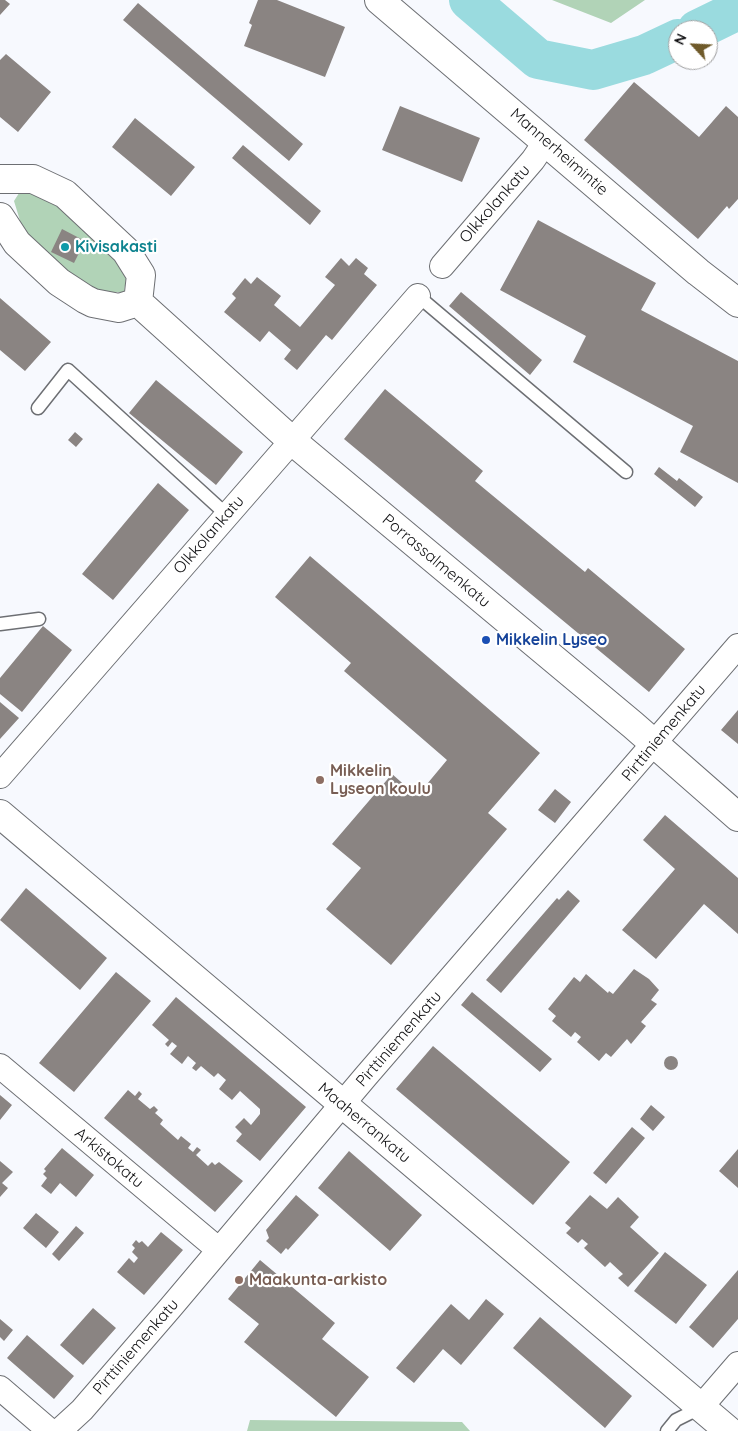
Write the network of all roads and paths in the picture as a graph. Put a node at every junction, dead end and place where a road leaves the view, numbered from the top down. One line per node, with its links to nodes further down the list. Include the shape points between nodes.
1 (379, 0): 2 (street, Mannerheimintie)
2 (546, 141): 5 (street, Olkkolankatu); 8 (street, Mannerheimintie)
3 (0, 180): 7 (street, via 33,179 65,194 126,251 141,275)
4 (0, 217): 7 (street, via 17,243 59,282 85,299 119,308)
5 (442, 266)
6 (418, 296): 10 (street, Olkkolankatu); 11 (lane)
7 (138, 302): 10 (street, Porrassalmenkatu)
8 (738, 303)
9 (38, 408): 12 (lane, via 68,370)
10 (291, 440): 12 (street, Olkkolankatu); 16 (street, Porrassalmenkatu)
11 (626, 472)
12 (226, 515): 17 (street, Olkkolankatu)
13 (39, 619): 14 (lane)
14 (0, 624)
15 (738, 646): 16 (street, Pirttiniemenkatu)
16 (655, 744): 19 (street, Porrassalmenkatu); 21 (street, Pirttiniemenkatu)
17 (0, 776)
18 (0, 814): 21 (street, Maaherrankatu)
19 (738, 817)
20 (0, 1066): 22 (street, Arkistokatu)
21 (342, 1104): 22 (street, Pirttiniemenkatu); 25 (street, Maaherrankatu)
22 (219, 1250): 27 (street, Pirttiniemenkatu, via 82,1410)
23 (738, 1364): 25 (street)
24 (0, 1388): 26 (street)
25 (700, 1408): 28 (lane, via 676,1420); 29 (street, Maaherrankatu)
26 (50, 1431)
27 (59, 1431)
28 (667, 1431)
29 (729, 1431)

